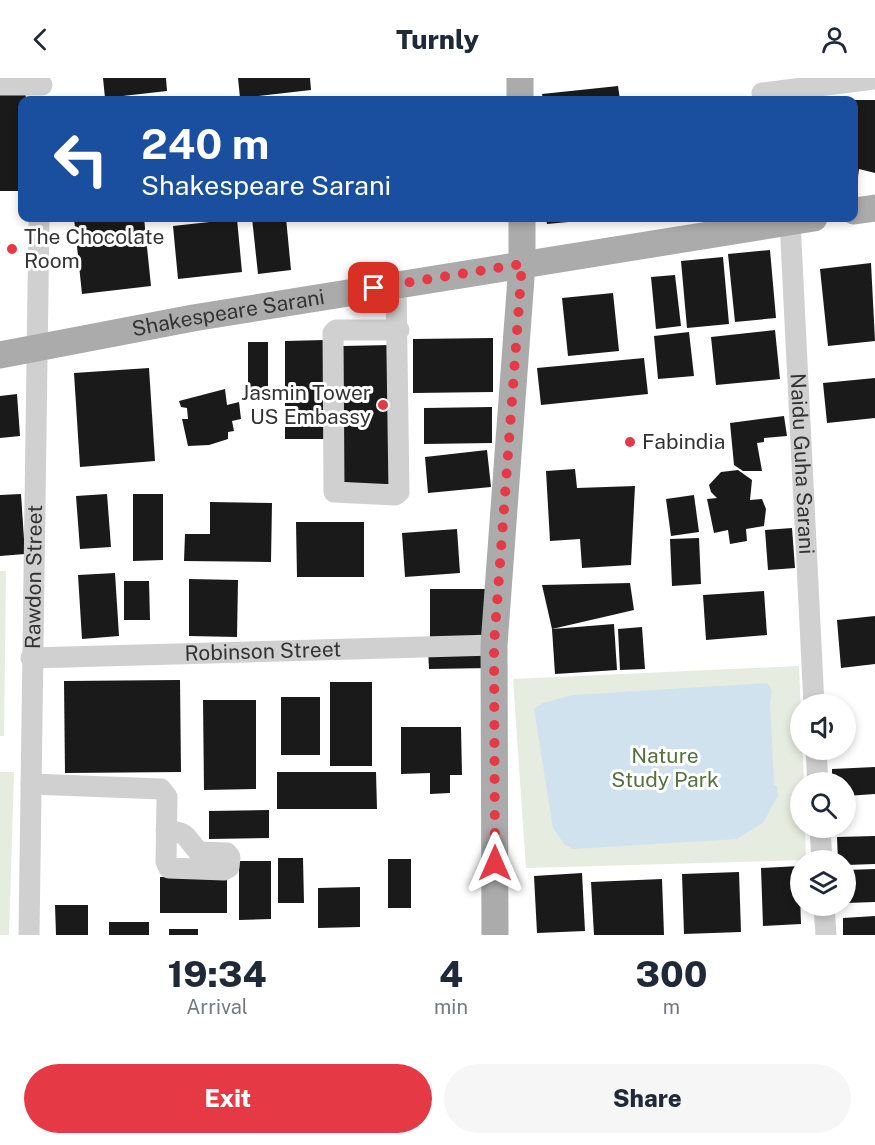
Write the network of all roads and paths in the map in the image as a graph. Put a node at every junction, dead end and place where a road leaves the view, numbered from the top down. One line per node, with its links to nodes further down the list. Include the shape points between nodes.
1 (520, 78): 6 (main road)
2 (875, 79): 5 (street)
3 (0, 85): 4 (street)
4 (42, 88)
5 (762, 91)
6 (520, 96)
7 (875, 208): 8 (main road)
8 (858, 211)
9 (39, 222): 16 (street, Rawdon Street)
10 (522, 222): 13 (main road)
11 (779, 222): 13 (main road, Shakespeare Sarani)
12 (791, 222): 20 (street, Naidu Guha Sarani)
13 (522, 264): 14 (main road, Shakespeare Sarani); 18 (main road)
14 (396, 285): 15 (street); 16 (main road, Shakespeare Sarani)
15 (399, 330): 15 (street, via 399,492 334,492 333,333)
16 (37, 347): 17 (main road, Shakespeare Sarani); 19 (street, Rawdon Street)
17 (0, 355)
18 (494, 645): 19 (street, Robinson Street); 25 (main road)
19 (32, 658): 21 (street, Rawdon Street)
20 (813, 694)
21 (30, 784): 22 (street, via 161,789 166,797); 24 (street, Rawdon Street)
22 (166, 831)
23 (825, 916): 26 (street)
24 (29, 935)
25 (495, 935)
26 (826, 935)

